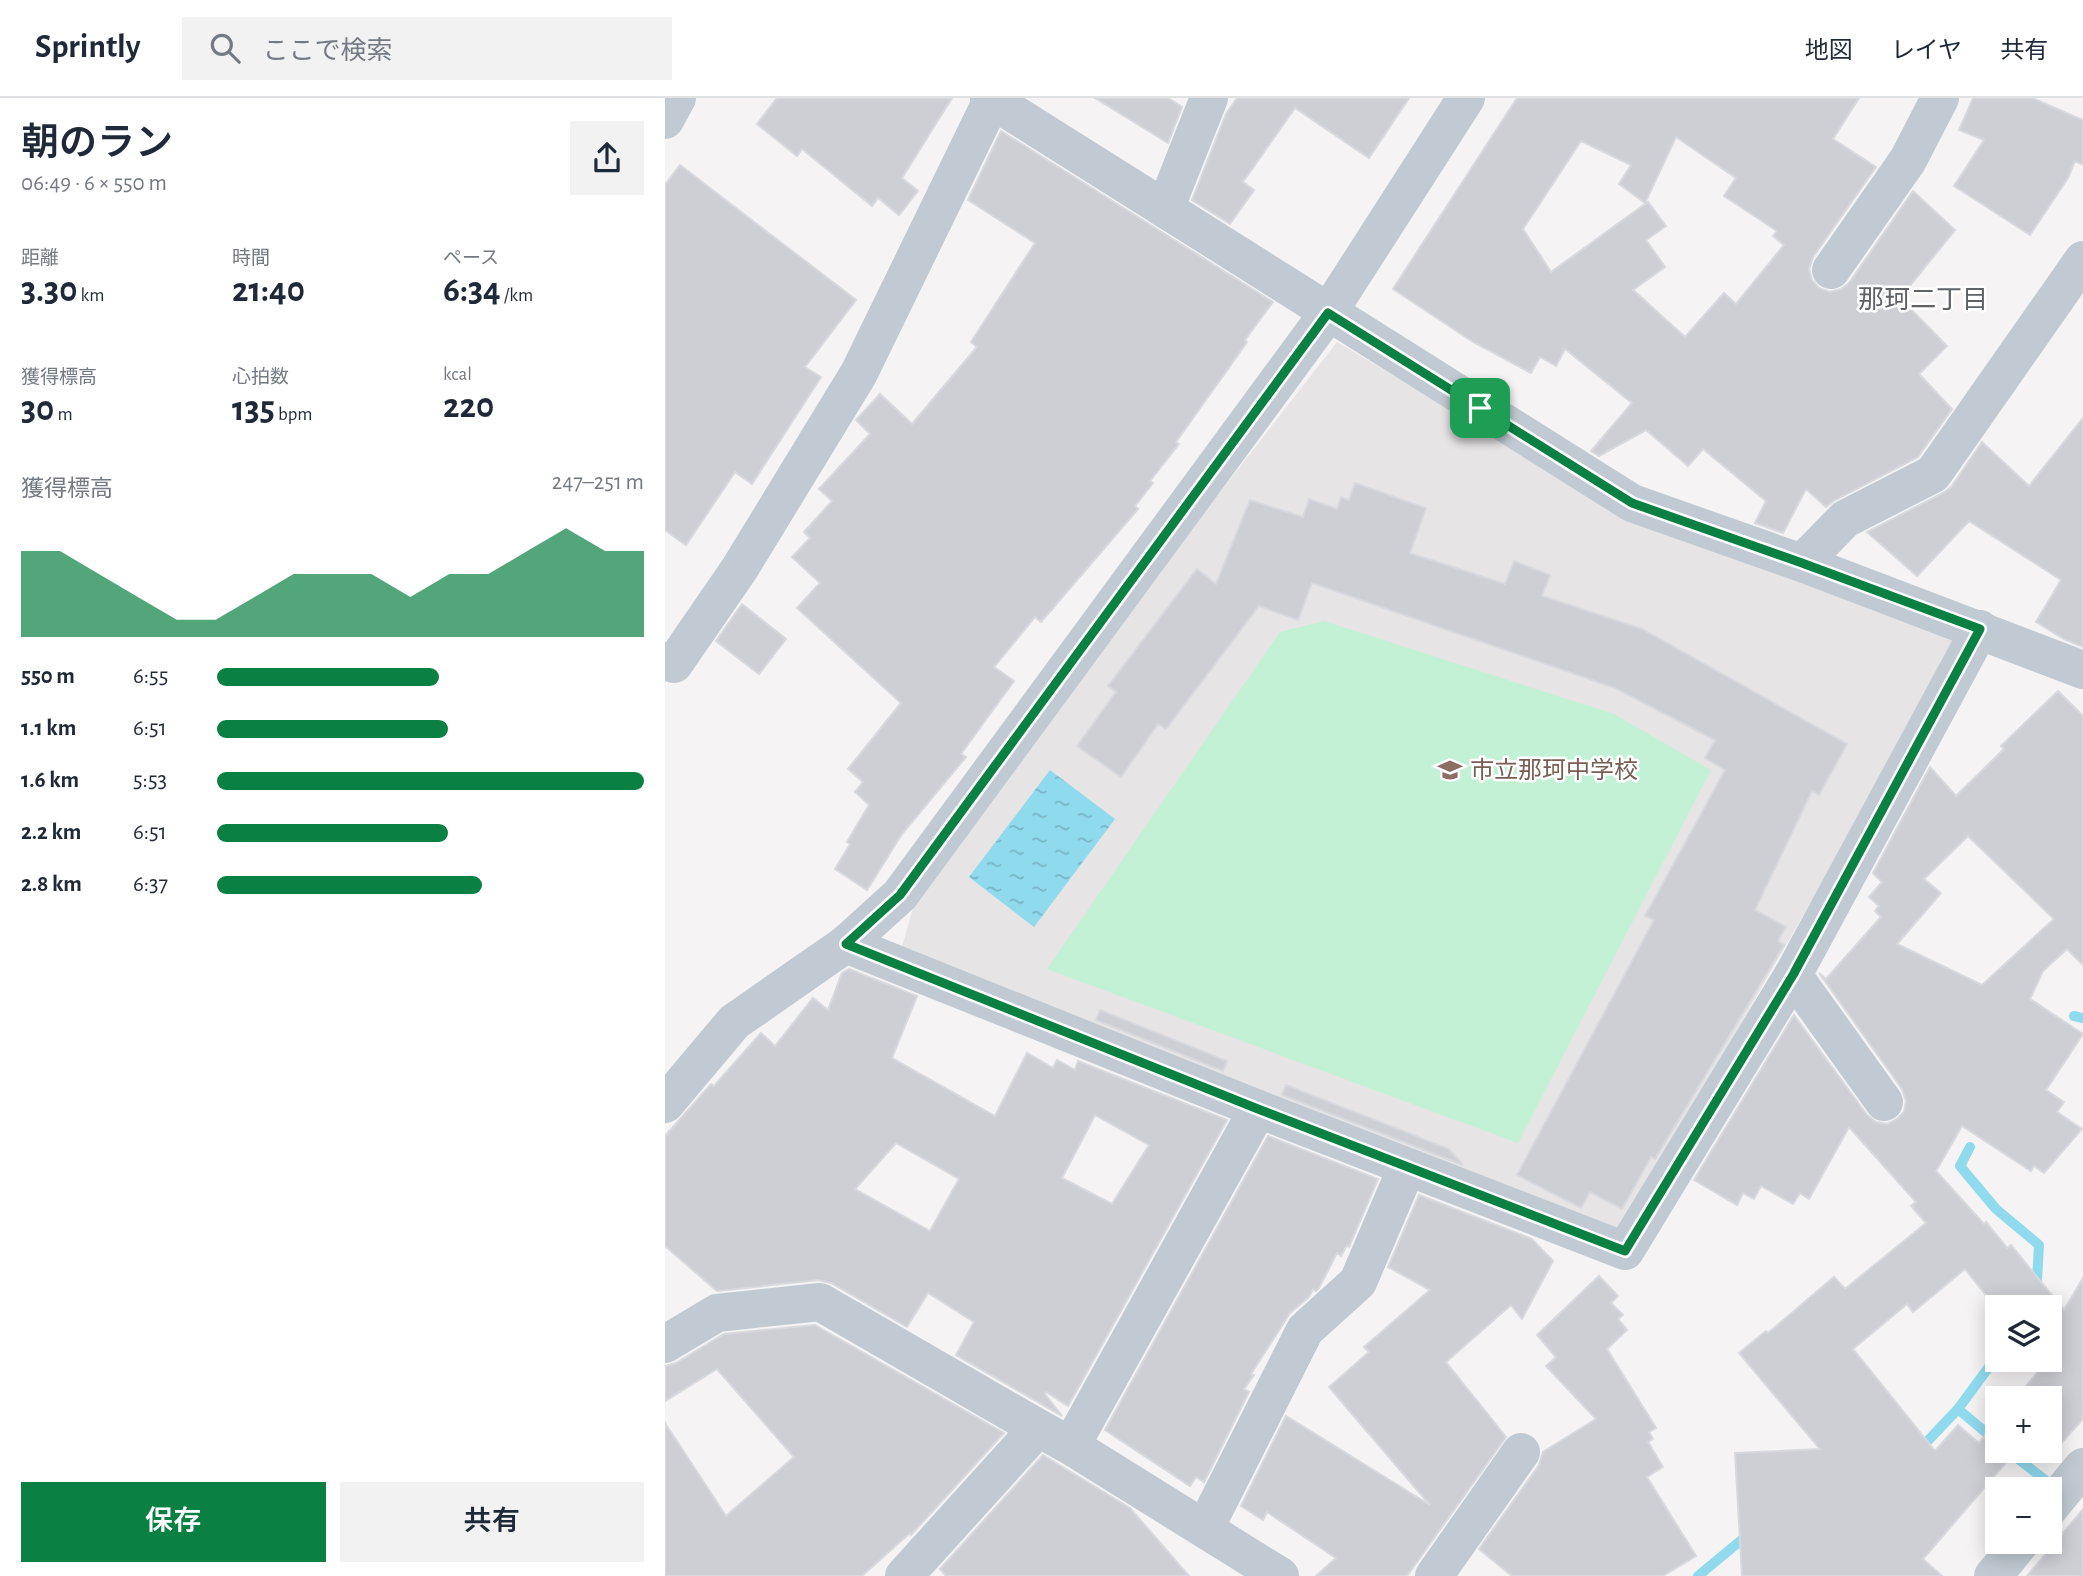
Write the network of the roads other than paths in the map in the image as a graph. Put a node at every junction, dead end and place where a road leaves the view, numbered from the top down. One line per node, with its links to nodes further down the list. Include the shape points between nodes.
1 (677, 98): 6 (street)
2 (1209, 98): 7 (street)
3 (1466, 98): 10 (street)
4 (1940, 98): 9 (street, via 1909,160)
5 (991, 99): 7 (street); 13 (street, via 859,373 740,568 674,664)
6 (665, 120)
7 (1165, 209): 10 (street)
8 (2083, 260): 11 (street, via 1933,474 1845,519)
9 (1831, 270)
10 (1328, 313): 11 (street, via 1632,503); 15 (street, via 900,895)
11 (1802, 563): 12 (street)
12 (1980, 629): 14 (street); 16 (street)
13 (665, 662)
14 (2083, 670)
15 (846, 944): 18 (street, via 734,1022); 19 (street)
16 (1793, 975): 17 (street); 20 (street, via 1625,1251)
17 (1884, 1102)
18 (665, 1104)
19 (1258, 1109): 20 (street); 23 (street)
20 (1408, 1167): 27 (street, via 1357,1282 1305,1330)
21 (665, 1344): 22 (street, via 717,1313 820,1302)
22 (1038, 1428): 23 (street); 29 (street)
23 (1071, 1446): 27 (street)
24 (1521, 1452): 31 (street)
25 (2083, 1467): 26 (street)
26 (2062, 1492)
27 (1205, 1528): 30 (street)
28 (2011, 1554): 32 (street)
29 (904, 1576)
30 (1280, 1576)
31 (1434, 1576)
32 (1993, 1576)

